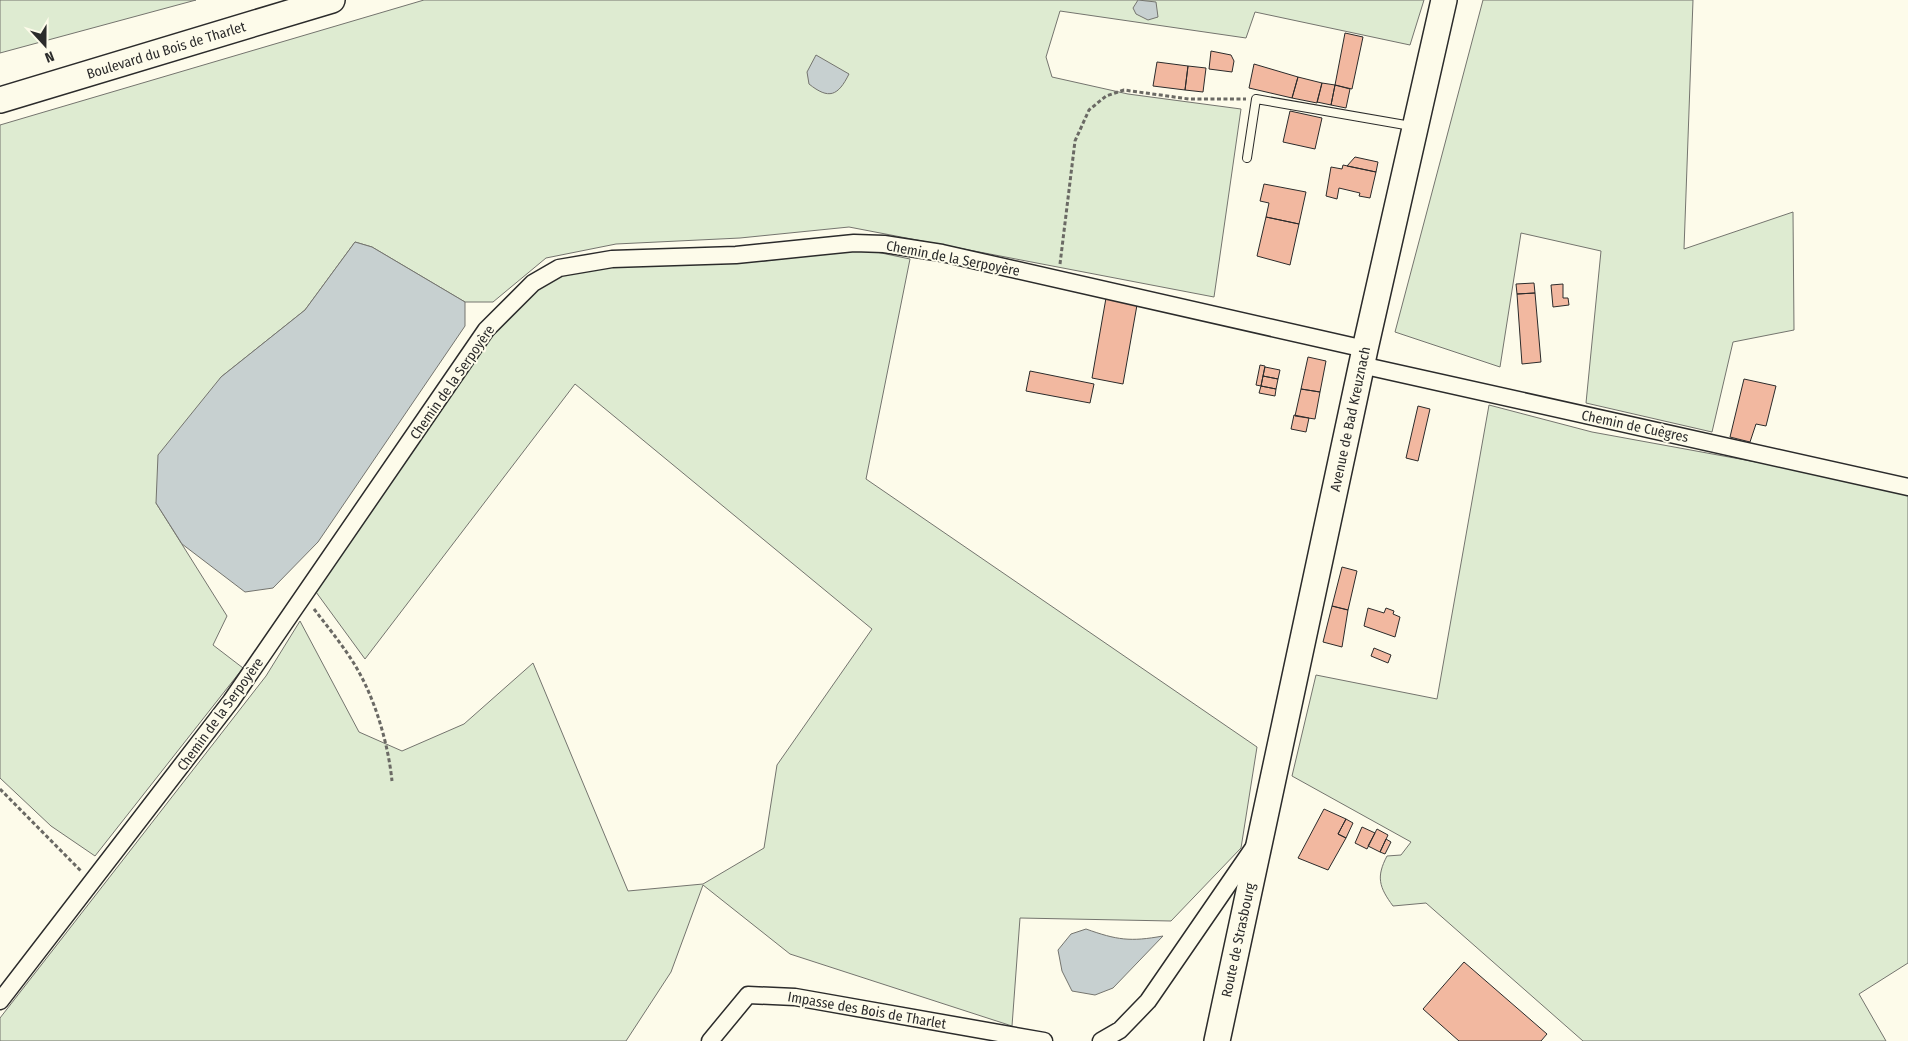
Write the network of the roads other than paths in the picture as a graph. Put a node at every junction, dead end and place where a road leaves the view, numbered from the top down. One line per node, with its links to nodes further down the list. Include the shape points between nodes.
1 (332, 0): 3 (main road, Boulevard du Bois de Tharlet)
2 (1444, 0): 4 (main road, Avenue de Bad Kreuznach)
3 (0, 100)
4 (1415, 127): 5 (lane, via 1256,99); 6 (main road, Avenue de Bad Kreuznach)
5 (1247, 158)
6 (1363, 357): 7 (street, Chemin de Cuègres); 8 (main road, Avenue de Bad Kreuznach); 9 (street, Chemin de la Serpoyère, via 1058,280 942,253 884,244 854,243 736,255 612,259 559,268 533,283 486,330 232,701)
7 (1908, 487)
8 (1259, 838): 12 (street, via 1148,1001 1120,1030); 13 (main road, Route de Strasbourg)
9 (0, 1001)
10 (710, 1041): 11 (street, Impasse des Bois de Tharlet, via 748,995 795,997)
11 (1044, 1041)
12 (1103, 1041)
13 (1217, 1041)

